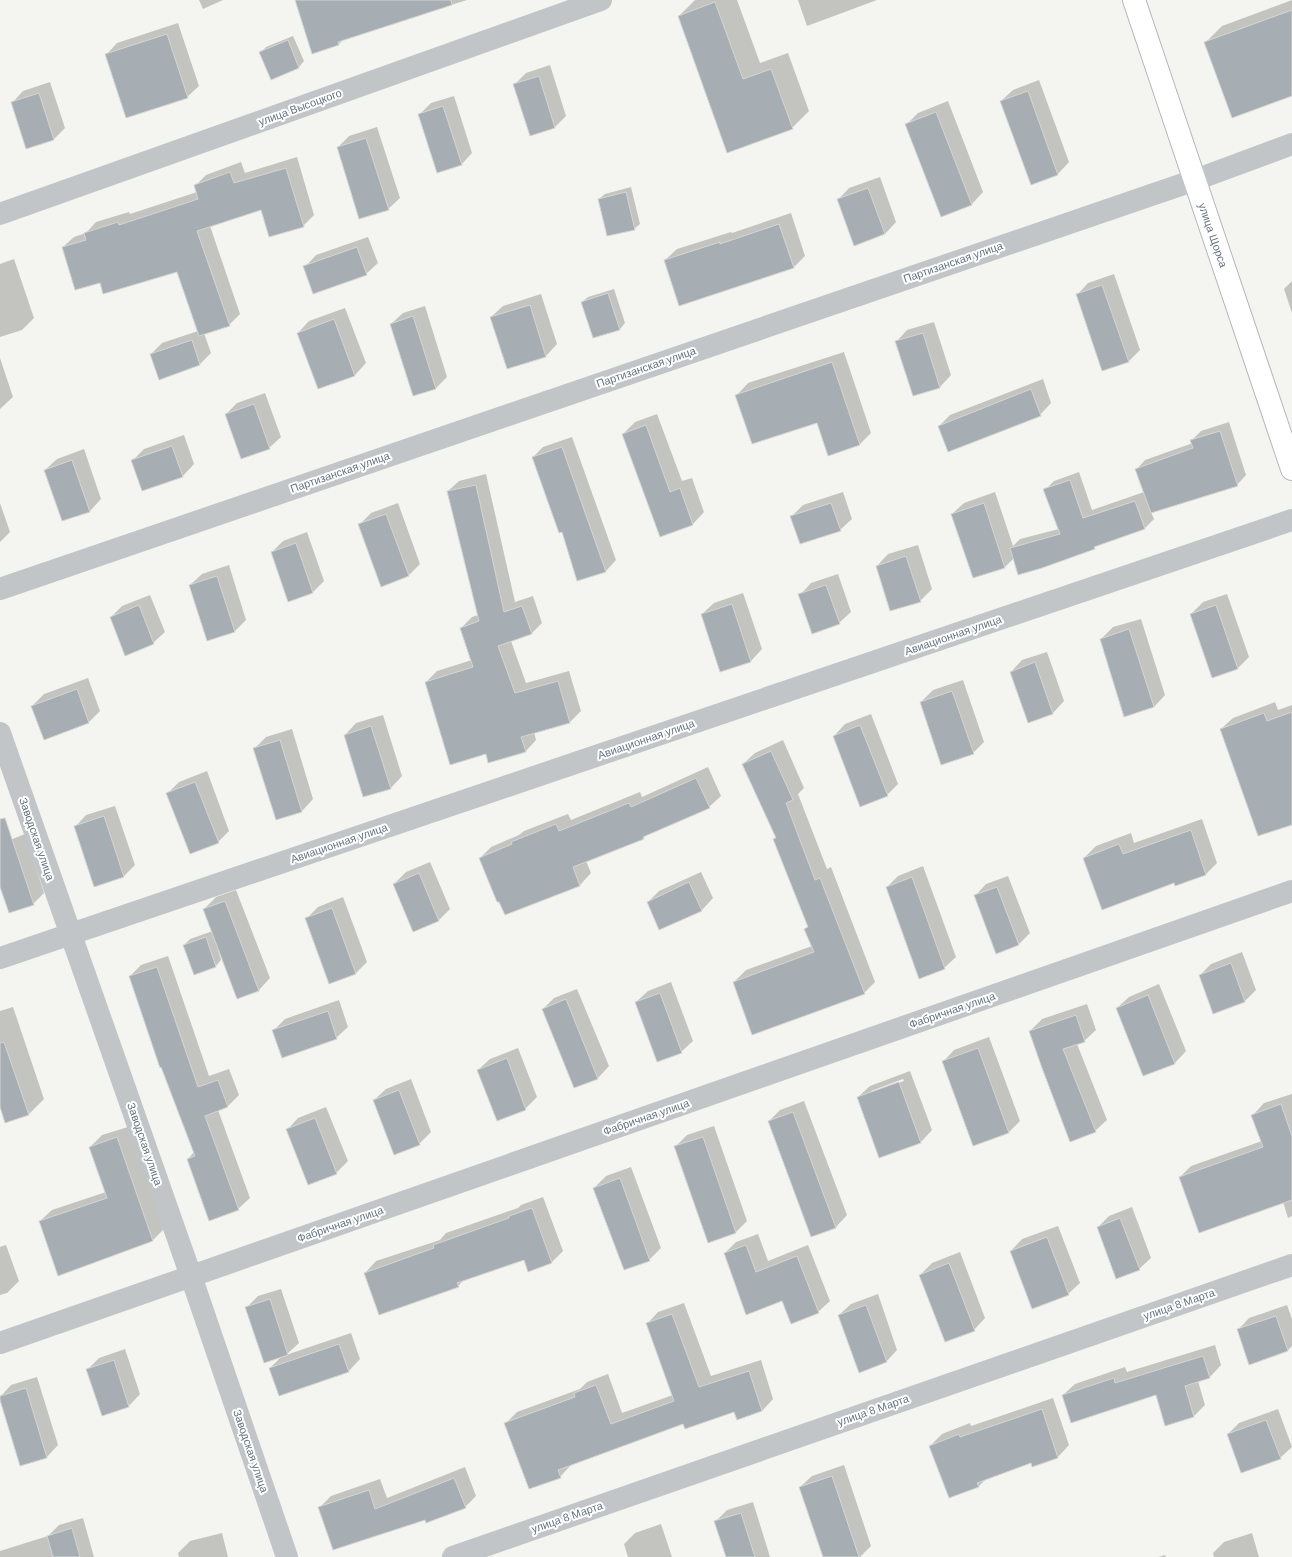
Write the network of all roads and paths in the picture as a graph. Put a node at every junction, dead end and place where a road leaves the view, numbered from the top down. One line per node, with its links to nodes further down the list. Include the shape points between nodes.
1 (601, 0): 5 (street, улица Высоцкого)
2 (1134, 0): 4 (main road, улица Щорса)
3 (1292, 144): 4 (street, Партизанская улица)
4 (1195, 180): 6 (main road, улица Щорса); 8 (street, Партизанская улица)
5 (0, 214)
6 (1292, 469)
7 (1292, 520): 11 (street, Авиационная улица)
8 (0, 589)
9 (0, 733): 11 (street, Заводская улица)
10 (1292, 891): 14 (street, Фабричная улица)
11 (71, 934): 12 (street, Авиационная улица); 14 (street, Заводская улица)
12 (0, 958)
13 (1292, 1265): 17 (street, улица 8 Марта)
14 (191, 1276): 15 (street, Фабричная улица); 16 (street, Заводская улица)
15 (0, 1343)
16 (287, 1557)
17 (453, 1557)

